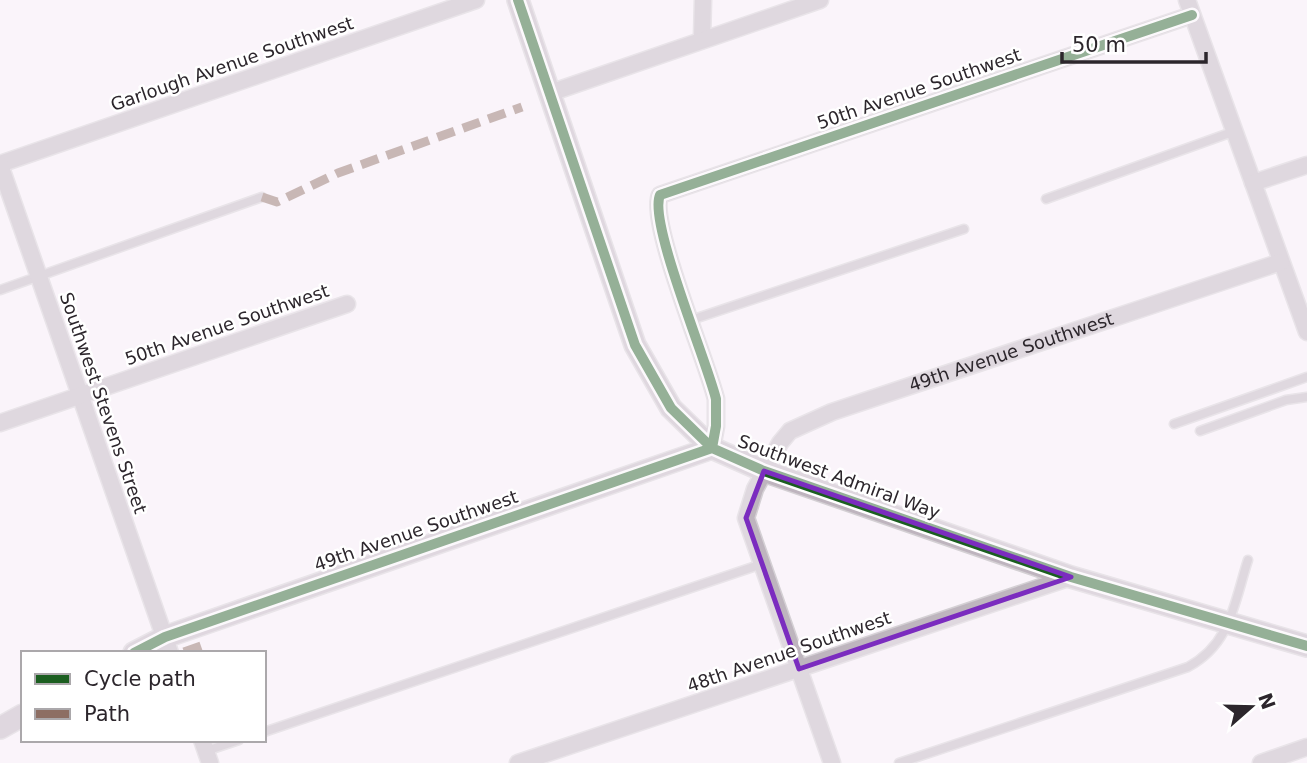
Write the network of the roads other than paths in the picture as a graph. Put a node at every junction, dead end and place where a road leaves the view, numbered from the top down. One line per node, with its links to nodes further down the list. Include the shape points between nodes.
1 (476, 0): 9 (street, Garlough Avenue Southwest)
2 (518, 0): 7 (main road, Southwest Admiral Way)
3 (703, 0): 6 (street)
4 (820, 0): 6 (street)
5 (1189, 7): 8 (street); 20 (street, 50th Avenue Southwest, via 666,192 658,198 661,233)
6 (702, 38): 7 (street)
7 (550, 93): 28 (main road, Southwest Admiral Way, via 635,345 671,408)
8 (1235, 131): 11 (street); 13 (lane)
9 (0, 165): 16 (street, Southwest Stevens Street)
10 (1307, 165): 11 (street)
11 (1253, 183): 15 (street)
12 (262, 197): 16 (lane)
13 (1046, 199)
14 (964, 229): 20 (lane)
15 (1281, 262): 19 (street); 29 (street, 49th Avenue Southwest, via 805,423 790,431)
16 (39, 277): 17 (lane); 23 (street, Southwest Stevens Street)
17 (0, 290)
18 (347, 304): 23 (street, 50th Avenue Southwest)
19 (1304, 311): 21 (street)
20 (691, 320): 28 (street, via 716,399)
21 (1307, 332)
22 (1307, 377): 26 (lane)
23 (80, 395): 25 (street, 50th Avenue Southwest); 34 (street, Southwest Stevens Street)
24 (1307, 397): 27 (lane, via 1286,400)
25 (0, 423)
26 (1174, 424)
27 (1200, 431)
28 (712, 448): 29 (main road, Southwest Admiral Way); 34 (main road, 49th Avenue Southwest)
29 (764, 471): 31 (street, 49th Avenue Southwest, via 746,519); 32 (main road, Southwest Admiral Way)
30 (1248, 560): 33 (lane)
31 (762, 564): 37 (street, 49th Avenue Southwest); 40 (lane)
32 (1071, 577): 33 (main road, Southwest Admiral Way); 37 (street, 48th Avenue Southwest)
33 (1228, 623): 35 (main road, Southwest Admiral Way); 46 (lane, via 1217,646 1188,667)
34 (167, 645): 36 (main road, 49th Avenue Southwest)
35 (1307, 646)
36 (142, 651)
37 (799, 669): 44 (street, 48th Avenue Southwest); 45 (street, 49th Avenue Southwest)
38 (21, 716): 39 (main road)
39 (0, 728)
40 (266, 731)
41 (233, 742): 43 (lane)
42 (1307, 747): 47 (street)
43 (206, 751)
44 (518, 763)
45 (832, 763)
46 (899, 763)
47 (1261, 763)

